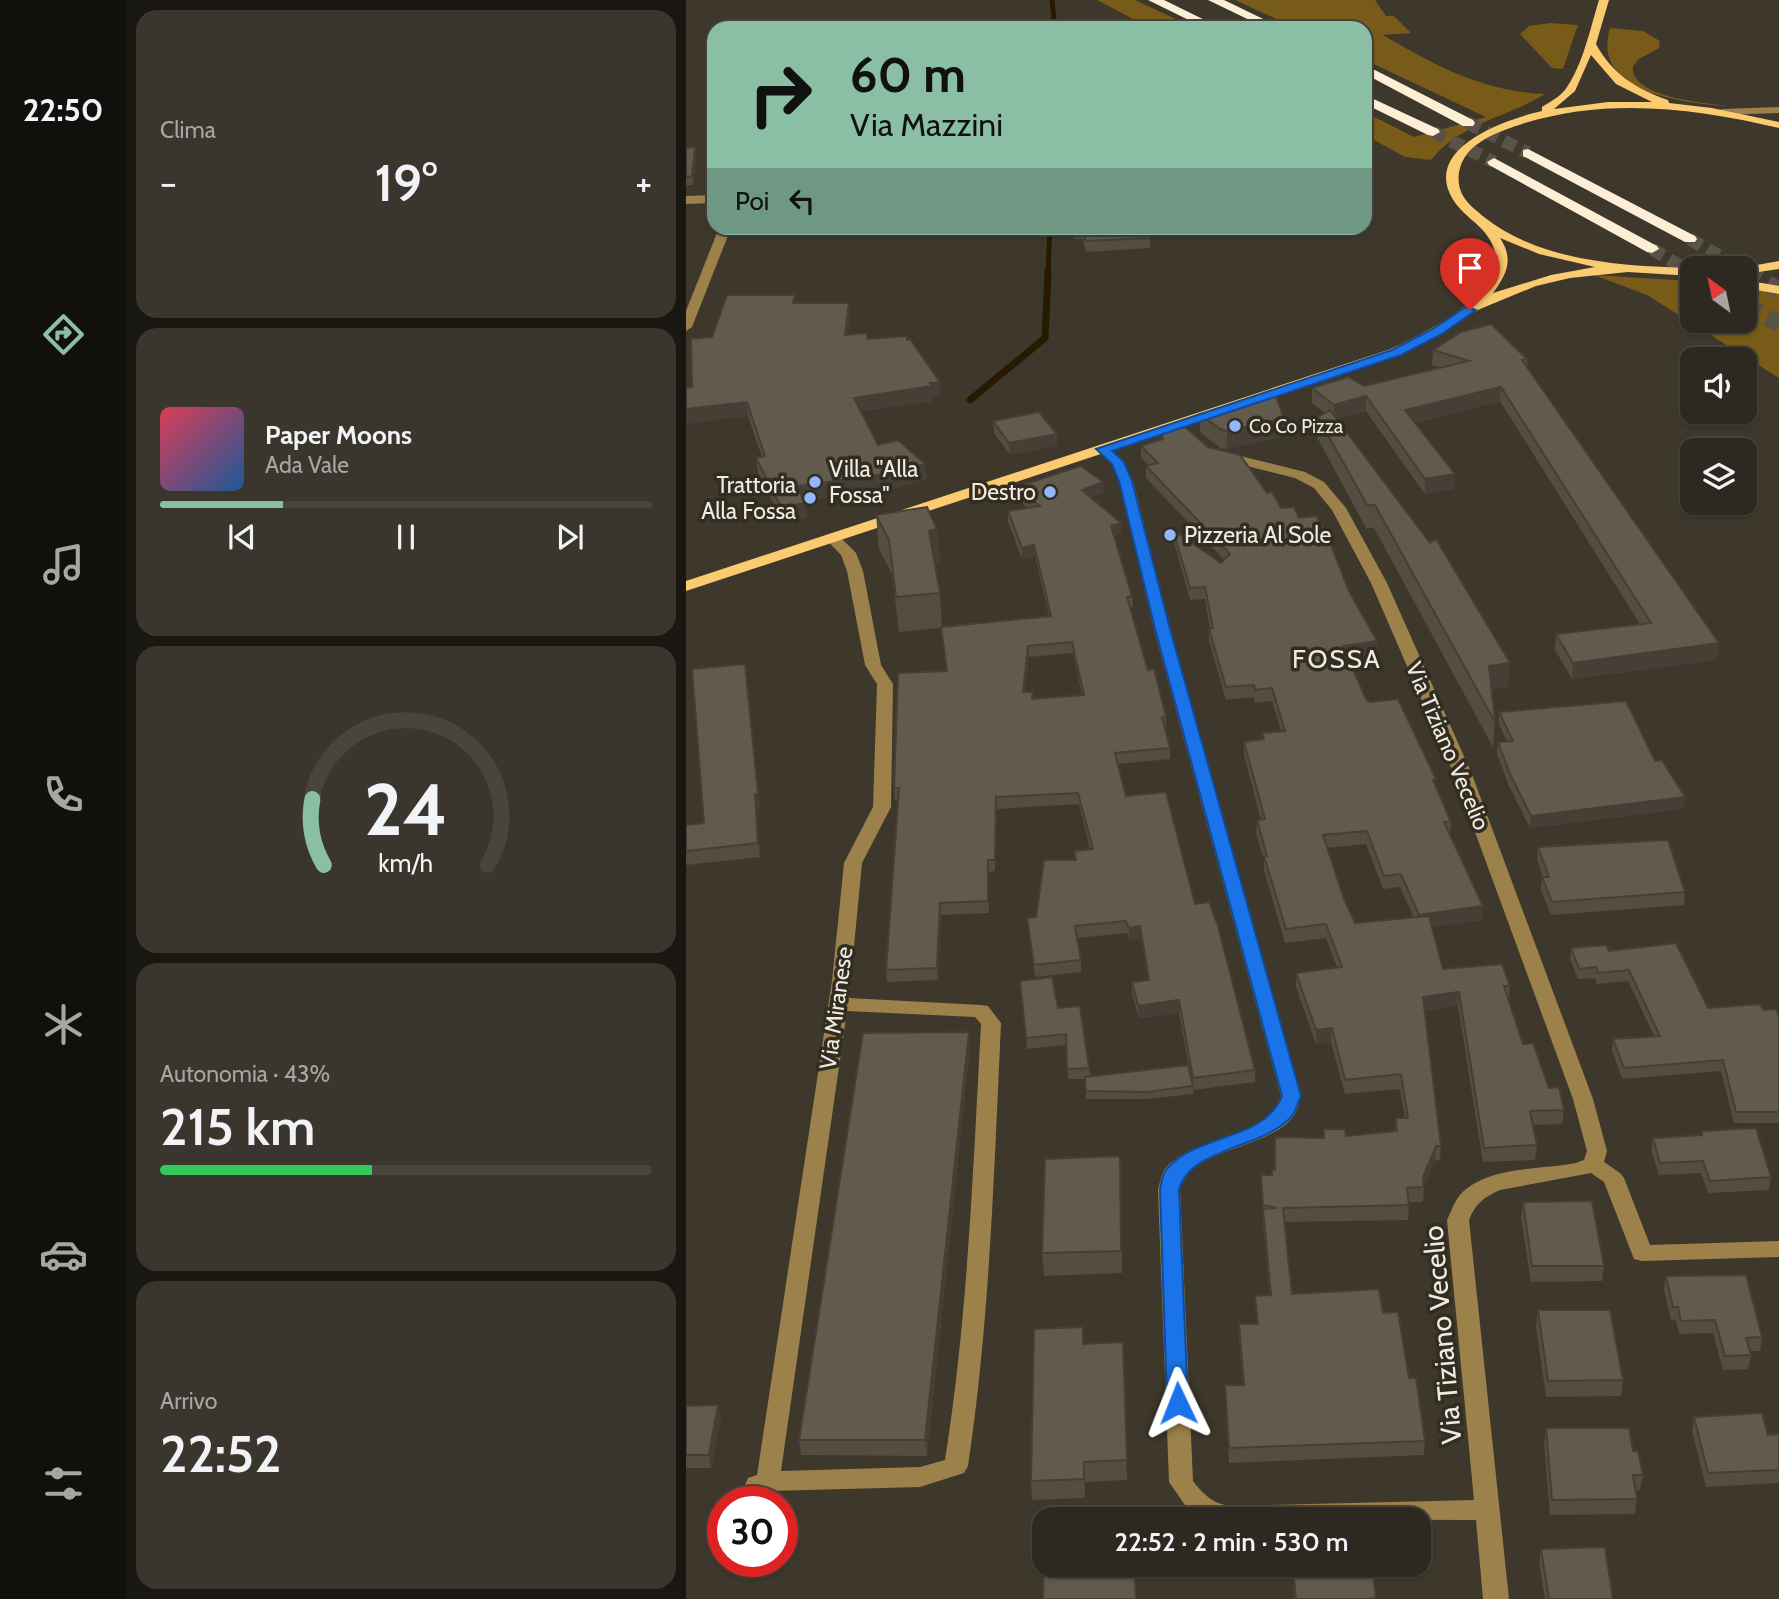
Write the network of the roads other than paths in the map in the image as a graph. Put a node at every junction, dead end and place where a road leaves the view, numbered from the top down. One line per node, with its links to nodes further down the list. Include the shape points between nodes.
1 (1154, 0): 4 (highway)
2 (1214, 0): 5 (highway)
3 (1604, 0): 6 (main road)
4 (1200, 21)
5 (1260, 21)
6 (1591, 44): 9 (main road, via 1599,62 1617,80 1647,96); 12 (main road, via 1571,89)
7 (1372, 73): 13 (highway)
8 (1372, 102): 15 (highway)
9 (1687, 108): 11 (main road); 12 (main road, via 1606,106)
10 (1779, 110): 11 (street)
11 (1721, 112): 14 (main road)
12 (1534, 117): 20 (main road, via 1480,138 1457,161 1453,190)
13 (1468, 123)
14 (1779, 125)
15 (1433, 132)
16 (1528, 153): 22 (highway)
17 (1494, 162): 23 (highway)
18 (707, 199): 19 (street)
19 (686, 200)
20 (1480, 220): 25 (main road, via 1551,253); 30 (main road, via 1506,256 1500,274)
21 (722, 235): 31 (street)
22 (1689, 239)
23 (1652, 249)
24 (1779, 265): 26 (main road)
25 (1630, 268): 27 (main road); 30 (main road, via 1542,278)
26 (1757, 268)
27 (1680, 272)
28 (1757, 286): 29 (main road)
29 (1779, 290)
30 (1476, 306): 32 (main road, via 1396,352)
31 (686, 327)
32 (1180, 424): 33 (main road); 37 (street, Via Tiziano Vecelio, via 1223,455 1300,475 1318,485 1339,508 1379,583 1462,772 1583,1099 1597,1151)
33 (1103, 449): 34 (main road); 39 (street, via 1117,462 1126,481 1291,1096 1285,1112 1263,1129 1192,1159 1174,1174 1169,1190 1181,1482 1191,1499 1207,1512 1229,1516)
34 (833, 538): 35 (main road); 36 (street, Via Miranese, via 852,562 873,665 885,684 882,807 853,863)
35 (686, 586)
36 (838, 1004): 36 (street, Via Miranese, via 981,1011 991,1023 967,1404 956,1466 920,1477 762,1483)
37 (1592, 1166): 38 (street, via 1613,1178 1642,1254); 39 (street, Via Tiziano Vecelio, via 1482,1189 1466,1202 1458,1220)
38 (1779, 1248)
39 (1488, 1510): 40 (street, Via Tiziano Vecelio)
40 (1496, 1599)

